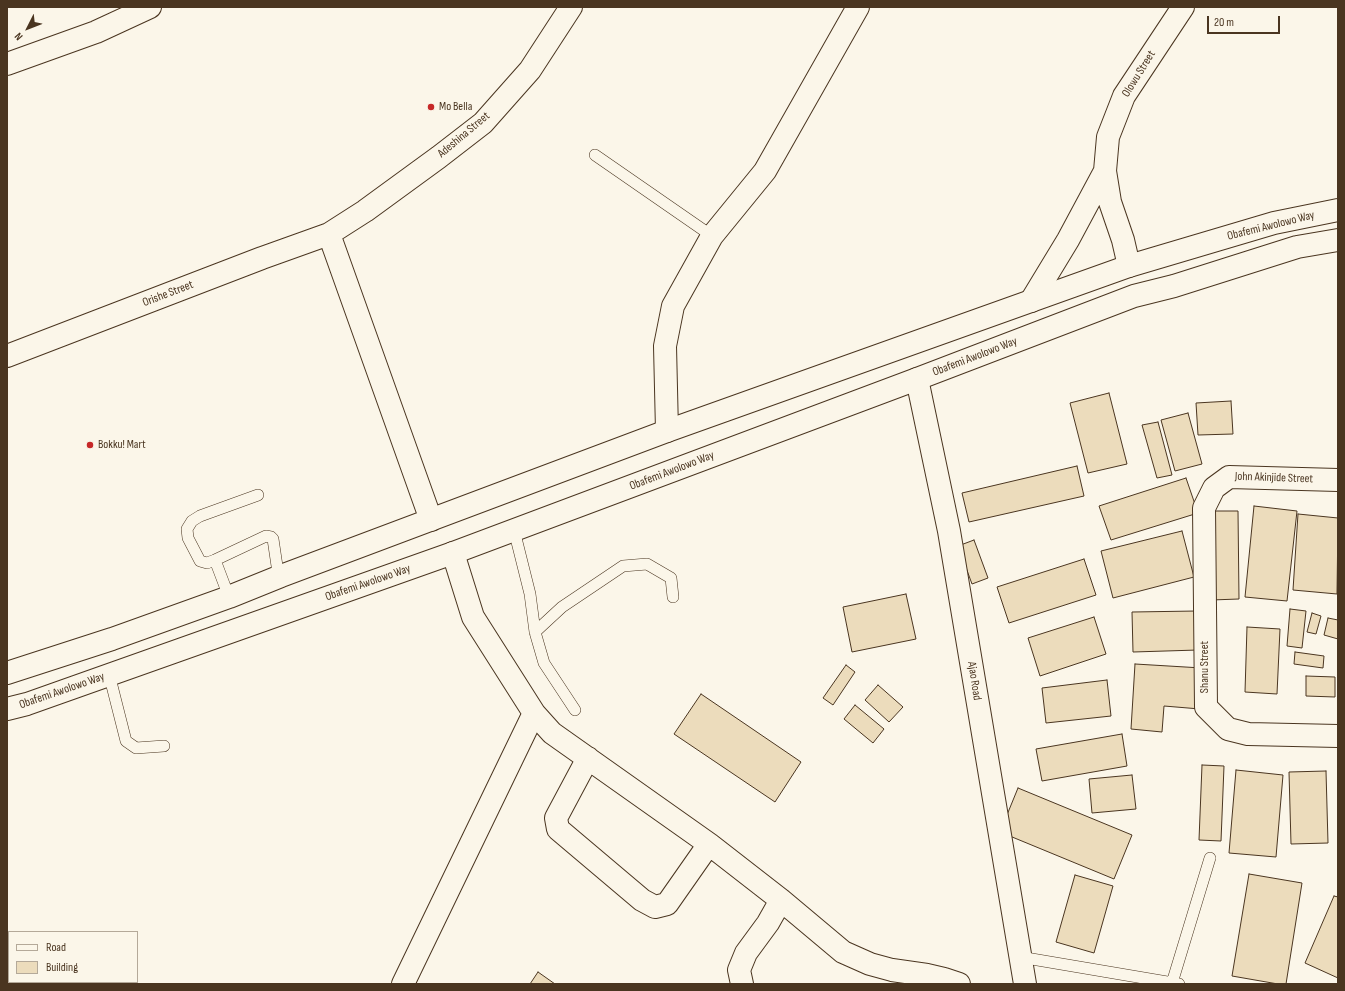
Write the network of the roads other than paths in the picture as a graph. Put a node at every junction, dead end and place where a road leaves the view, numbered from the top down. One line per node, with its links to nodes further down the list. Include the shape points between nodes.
1 (150, 7): 5 (street, via 96,32)
2 (572, 7): 9 (street, Adeshina Street, via 530,70 483,123 390,193)
3 (858, 7): 10 (street, via 765,171)
4 (1183, 7): 7 (street, Olowu Street, via 1124,96 1108,137)
5 (7, 64)
6 (595, 155): 10 (lane)
7 (1105, 171): 12 (street, Olowu Street, via 1110,202); 13 (street, Olowu Street, via 1068,240)
8 (1338, 210): 12 (street, Obafemi Awolowo Way, via 1274,223)
9 (329, 234): 14 (street, Orishe Street); 20 (street)
10 (712, 236): 16 (street, via 673,306 665,346)
11 (1338, 240): 15 (street, Obafemi Awolowo Way, via 1298,247 1134,296)
12 (1129, 266): 13 (street, Obafemi Awolowo Way)
13 (1030, 301): 16 (street, Obafemi Awolowo Way)
14 (7, 356)
15 (917, 380): 21 (street, Obafemi Awolowo Way); 39 (street, Ajao Road, via 949,531)
16 (667, 431): 20 (street, Obafemi Awolowo Way)
17 (1338, 480): 18 (street, John Akinjide Street, via 1229,476)
18 (1214, 488): 33 (street, Shanu Street, via 1204,508 1206,707 1228,729 1248,734)
19 (258, 495): 23 (lane, via 192,521 187,529 188,538 197,556 200,561 207,563)
20 (431, 520): 24 (street, Obafemi Awolowo Way)
21 (514, 530): 22 (street, Obafemi Awolowo Way); 27 (lane, via 530,594)
22 (453, 553): 29 (street, Obafemi Awolowo Way); 32 (street, via 473,617)
23 (215, 560): 24 (lane, via 266,536 271,537); 25 (lane)
24 (281, 576): 25 (street, Obafemi Awolowo Way)
25 (229, 597): 28 (street, Obafemi Awolowo Way, via 112,639)
26 (673, 597): 27 (lane, via 671,578 647,564 623,566 562,607)
27 (535, 632): 31 (lane, via 544,663)
28 (7, 672)
29 (110, 674): 30 (street, Obafemi Awolowo Way); 34 (lane, via 126,741 136,748)
30 (7, 709)
31 (575, 710)
32 (534, 713): 35 (street, via 552,733); 42 (street)
33 (1338, 736)
34 (164, 746)
35 (588, 758): 36 (street); 36 (street, via 556,818 558,829 642,900 655,906 667,904)
36 (709, 844): 38 (street)
37 (1210, 858): 41 (lane)
38 (781, 900): 40 (street, via 842,952 870,964 892,970 927,974); 43 (street, via 746,953 739,970)
39 (1020, 957): 41 (lane); 44 (street, Ajao Road)
40 (948, 982)
41 (1176, 983)
42 (403, 984)
43 (742, 984)
44 (1025, 984)

